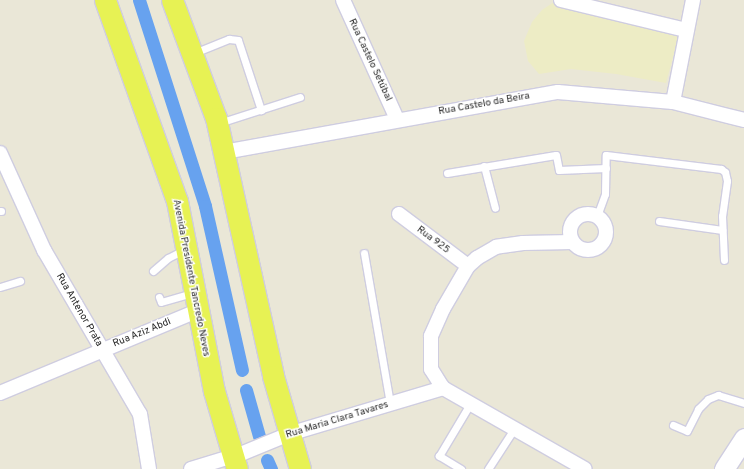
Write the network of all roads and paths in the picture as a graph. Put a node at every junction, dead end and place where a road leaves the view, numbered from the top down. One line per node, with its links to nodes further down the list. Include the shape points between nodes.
1 (105, 0): 25 (main road, Avenida Presidente Tancredo Neves, via 177,201)
2 (172, 0): 7 (main road)
3 (343, 0): 11 (street, Rua Castelo Setúbal)
4 (561, 0): 6 (street)
5 (693, 0): 6 (street)
6 (686, 30): 9 (street)
7 (192, 54): 10 (lane, via 229,39 238,40); 13 (main road)
8 (300, 97): 10 (lane)
9 (673, 102): 11 (street, Rua Castelo da Beira, via 558,92); 12 (street, Rua Castelo da Beira)
10 (261, 110): 13 (lane)
11 (397, 119): 14 (street, Rua Castelo da Beira)
12 (744, 120)
13 (217, 124): 14 (main road)
14 (224, 152): 42 (main road, via 273,376)
15 (0, 153): 34 (street, Rua Antenor Prata, via 44,250)
16 (484, 166): 17 (lane, via 556,155 559,170); 18 (lane); 19 (lane)
17 (606, 168): 21 (lane, via 604,194); 23 (lane, via 606,155 721,169 725,172 727,181)
18 (447, 173)
19 (495, 208)
20 (399, 214): 28 (street, Rua 925)
21 (597, 216): 24 (street, via 580,215 572,222 569,232); 24 (street, via 606,227 606,237 600,246 585,249)
22 (659, 221): 23 (lane)
23 (722, 230): 27 (lane)
24 (572, 242): 28 (street, via 523,243 496,247)
25 (186, 249): 29 (lane, via 168,258); 33 (main road, Avenida Presidente Tancredo Neves)
26 (364, 253): 38 (lane)
27 (724, 260)
28 (468, 266): 35 (street, via 443,309 431,336 431,370)
29 (153, 270)
30 (20, 281): 31 (lane)
31 (0, 287)
32 (159, 298): 33 (lane, via 161,302)
33 (195, 302): 34 (street, Rua Aziz Abdi); 44 (main road, Avenida Presidente Tancredo Neves, via 214,391)
34 (102, 350): 36 (street, Rua Aziz Abdi); 46 (street, Rua Antenor Prata, via 140,414)
35 (443, 388): 38 (street, Rua Maria Clara Tavares); 39 (street)
36 (0, 393)
37 (744, 403): 40 (lane, via 718,396 708,399 698,409 687,431)
38 (390, 404): 42 (street, Rua Maria Clara Tavares)
39 (470, 404): 41 (street); 49 (lane, via 439,456)
40 (673, 425)
41 (514, 429): 50 (lane); 51 (street)
42 (282, 437): 44 (street, Rua Maria Clara Tavares); 48 (main road)
43 (744, 438): 52 (street)
44 (239, 458): 47 (street, Rua Maria Clara Tavares)
45 (744, 458): 53 (street)
46 (149, 469)
47 (190, 469)
48 (300, 469)
49 (461, 469)
50 (488, 469)
51 (585, 469)
52 (724, 469)
53 (740, 469)

